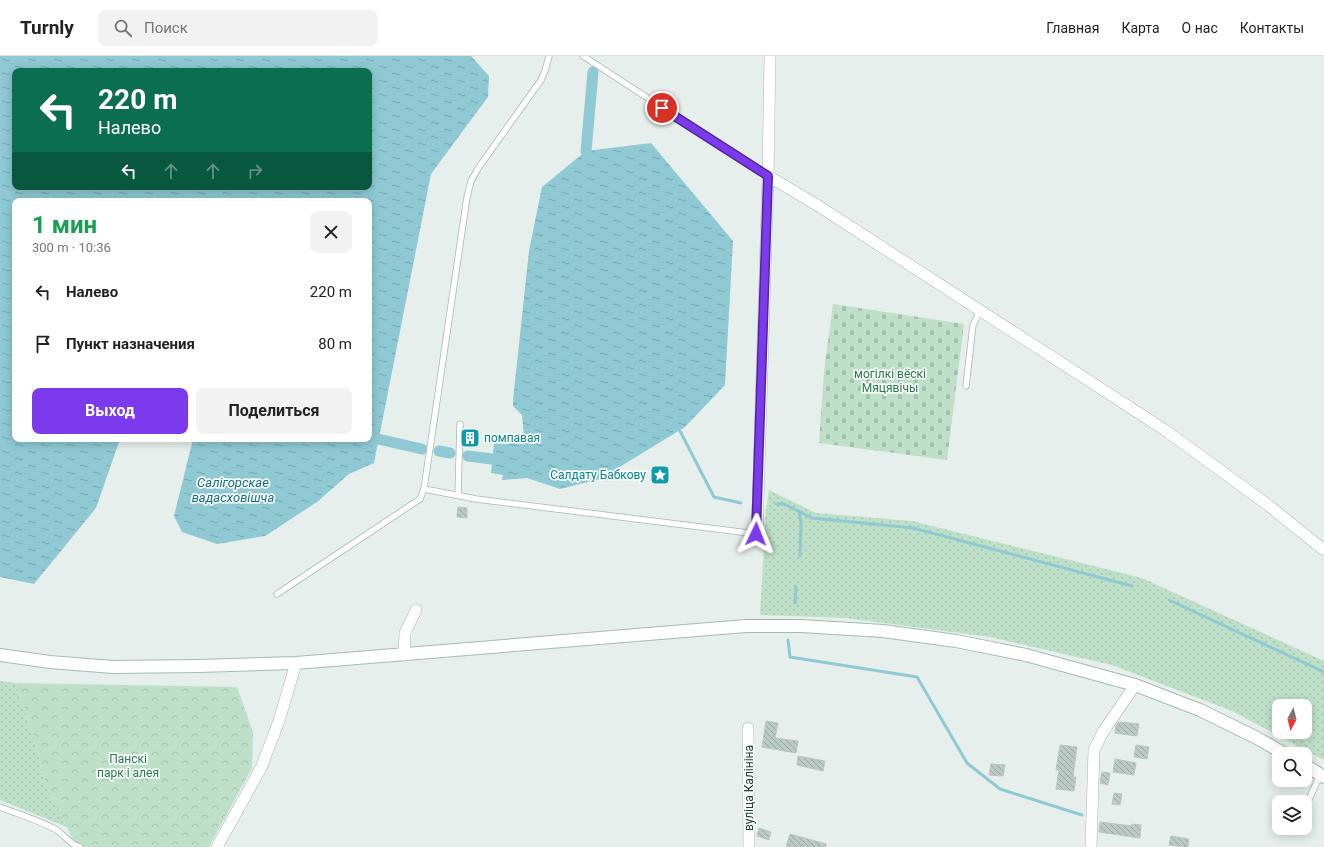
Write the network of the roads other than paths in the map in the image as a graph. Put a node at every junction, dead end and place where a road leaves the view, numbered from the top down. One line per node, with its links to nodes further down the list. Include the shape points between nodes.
1 (549, 56): 8 (lane, via 541,80 471,181)
2 (582, 56): 4 (lane)
3 (770, 56): 4 (street)
4 (768, 176): 5 (street); 10 (street)
5 (980, 311): 6 (lane, via 973,325); 11 (street, via 1165,430 1268,505)
6 (966, 386)
7 (460, 424): 9 (lane)
8 (424, 489): 9 (lane); 12 (lane, via 420,499)
9 (458, 495): 10 (lane)
10 (756, 534)
11 (1324, 550)
12 (277, 594)
13 (416, 610): 15 (street, via 405,633)
14 (0, 655): 16 (main road, via 113,667)
15 (404, 655): 16 (main road); 17 (main road, via 746,626 801,626 883,631 956,642 1026,655)
16 (296, 663): 25 (street, via 261,768)
17 (1135, 685): 19 (main road, via 1200,710); 27 (street, via 1094,750)
18 (748, 728): 26 (street, вуліца Калініна)
19 (1273, 747)
20 (1312, 770): 21 (main road)
21 (1322, 776): 22 (lane)
22 (1312, 795)
23 (0, 807): 24 (lane, via 56,830)
24 (77, 847)
25 (217, 847)
26 (749, 847)
27 (1091, 847)

